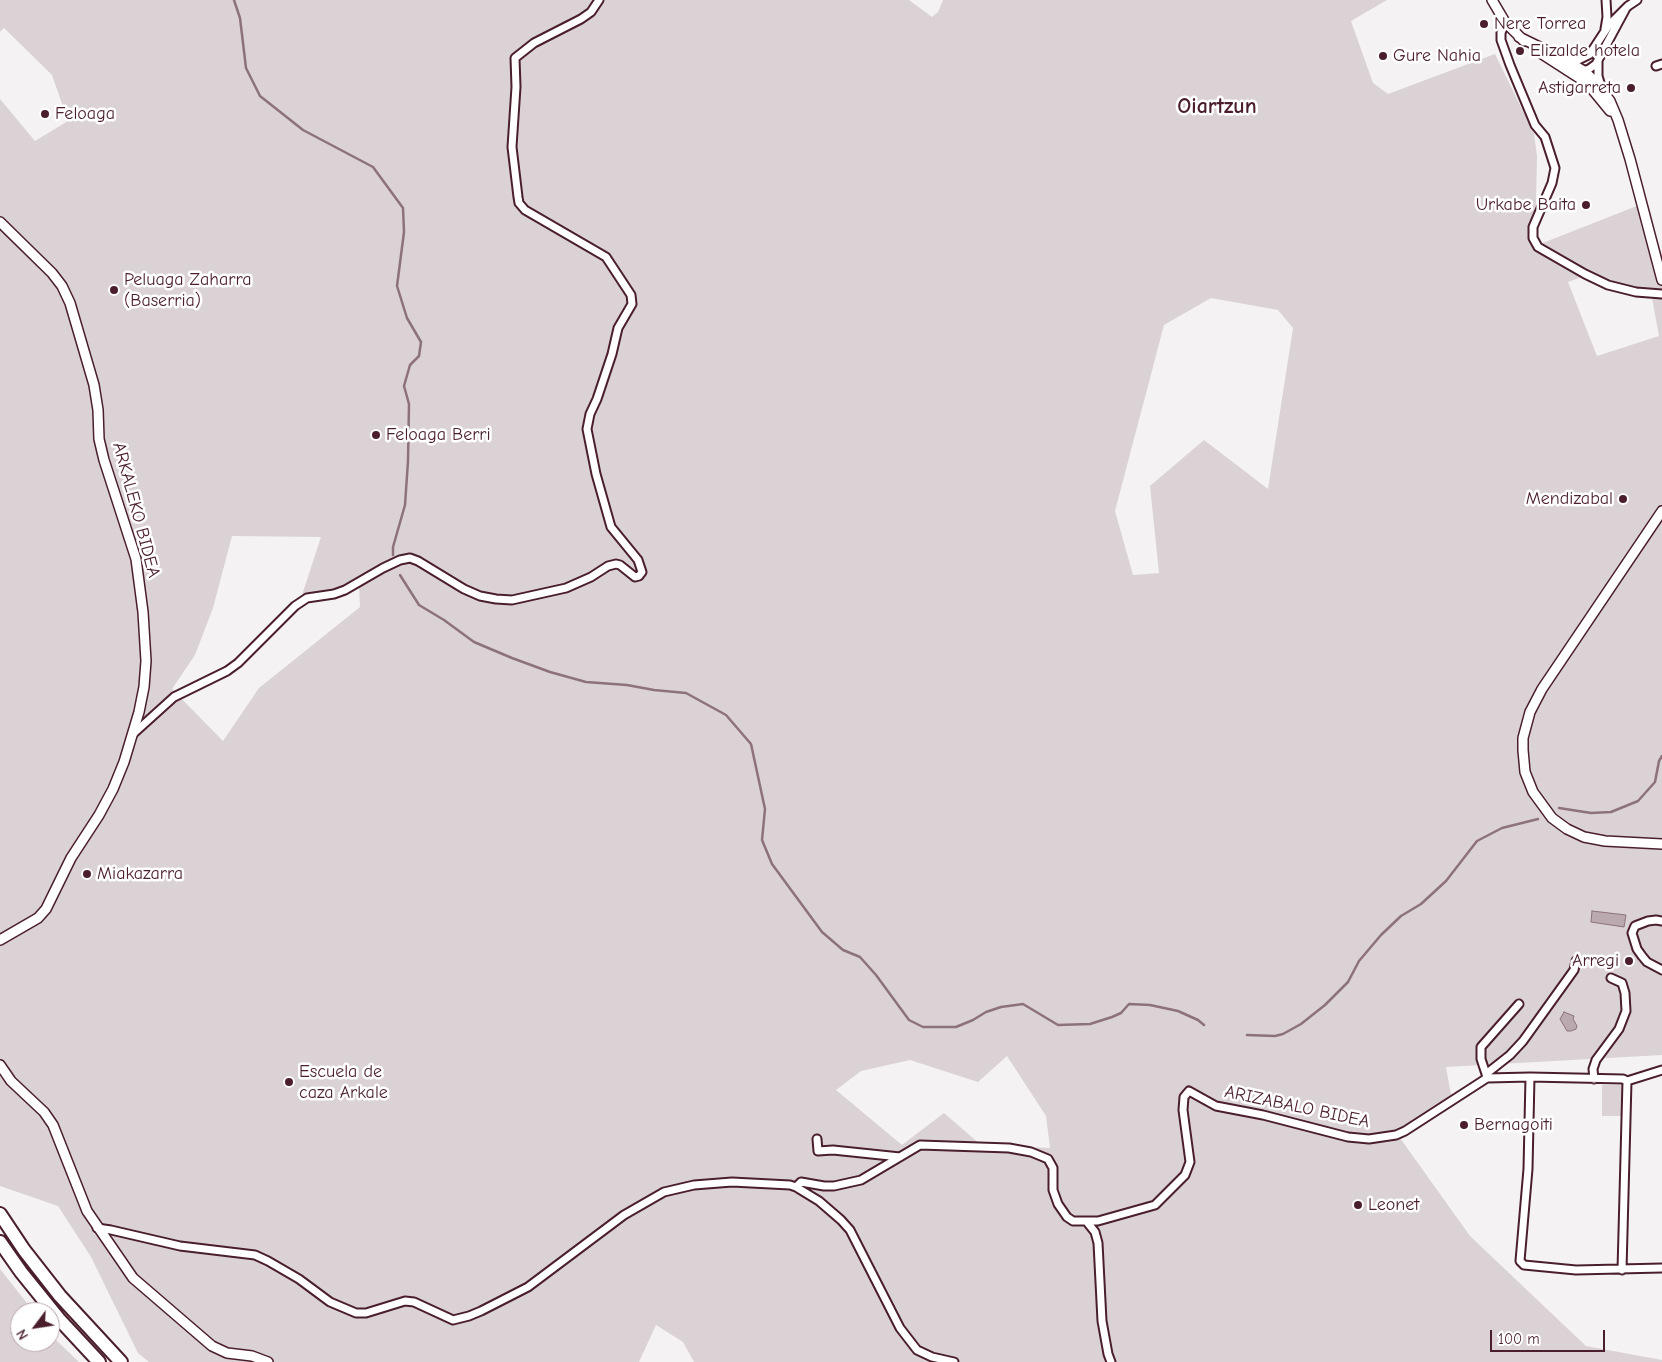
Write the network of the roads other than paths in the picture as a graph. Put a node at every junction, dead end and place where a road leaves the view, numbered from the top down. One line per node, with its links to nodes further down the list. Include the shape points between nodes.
1 (599, 0): 18 (street, via 591,12 534,43 515,58 512,147 519,203 525,210 606,257 631,295 632,304 618,328 587,429 611,527 638,560 642,572 635,577 616,564 566,588 512,600 480,596 410,558 400,560 346,590 307,598 238,663 174,697)
2 (1492, 0): 7 (street)
3 (1606, 0): 8 (street, via 1607,17)
4 (1637, 0): 5 (street)
5 (1625, 10): 6 (street); 8 (street)
6 (1619, 21): 8 (street); 10 (street)
7 (1505, 22): 11 (street, via 1519,37); 16 (street, via 1501,40 1535,125 1545,137 1555,168 1533,227 1533,238 1538,248 1608,285)
8 (1602, 35): 9 (street); 10 (street)
9 (1590, 54): 11 (street); 12 (street)
10 (1599, 58): 12 (street); 13 (street)
11 (1562, 62): 12 (street)
12 (1582, 74): 13 (street)
13 (1601, 94): 15 (street, via 1621,131)
14 (0, 222): 18 (street, ARKALEKO BIDEA, via 62,286 94,384 104,460 140,579 146,661 144,687)
15 (1662, 280)
16 (1662, 294)
17 (1662, 511): 19 (street, via 1542,689 1522,738 1526,772 1533,792 1552,818 1584,837)
18 (132, 734): 21 (street, ARKALEKO BIDEA, via 113,788 71,858 46,909 38,918)
19 (1662, 844)
20 (1662, 921): 23 (street, via 1635,926 1632,933 1642,956)
21 (0, 940)
22 (1576, 961): 28 (street, ARIZABALO BIDEA, via 1574,970 1523,1041)
23 (1662, 970)
24 (1611, 978): 30 (street, via 1622,983 1626,1011 1619,1029 1596,1060)
25 (1519, 1004): 28 (street, via 1481,1047)
26 (0, 1065): 37 (street, via 11,1081 53,1124 76,1187)
27 (1662, 1070): 31 (street)
28 (1486, 1076): 29 (street); 36 (street, ARIZABALO BIDEA, via 1405,1131 1369,1139 1216,1106 1189,1091 1184,1097 1183,1110 1190,1162 1185,1175 1155,1205)
29 (1530, 1077): 30 (street); 40 (street, via 1528,1169 1520,1261 1524,1265 1576,1270)
30 (1594, 1079): 31 (street)
31 (1627, 1081): 40 (street)
32 (817, 1139): 33 (street, via 818,1151)
33 (900, 1157): 34 (street, ARIZABALO BIDEA, via 861,1180 829,1186 801,1182); 36 (street, ARIZABALO BIDEA, via 923,1144 1031,1152 1045,1157 1052,1164 1054,1190 1067,1217)
34 (796, 1187): 37 (street, via 732,1182 694,1185 664,1192 624,1215 528,1287 481,1312 453,1320 405,1301 356,1313 330,1302 299,1279 255,1255 180,1246); 44 (street, via 825,1206 850,1230 900,1328 916,1350 932,1358)
35 (0, 1214): 42 (highway, via 60,1296)
36 (1087, 1222): 45 (street, via 1098,1243 1102,1321)
37 (97, 1228): 43 (street, via 133,1278 212,1346 226,1353 252,1356)
38 (0, 1242): 41 (highway, via 59,1319)
39 (1662, 1268): 40 (street)
40 (1622, 1270)
41 (99, 1362)
42 (121, 1362)
43 (268, 1362)
44 (954, 1362)
45 (1111, 1362)

